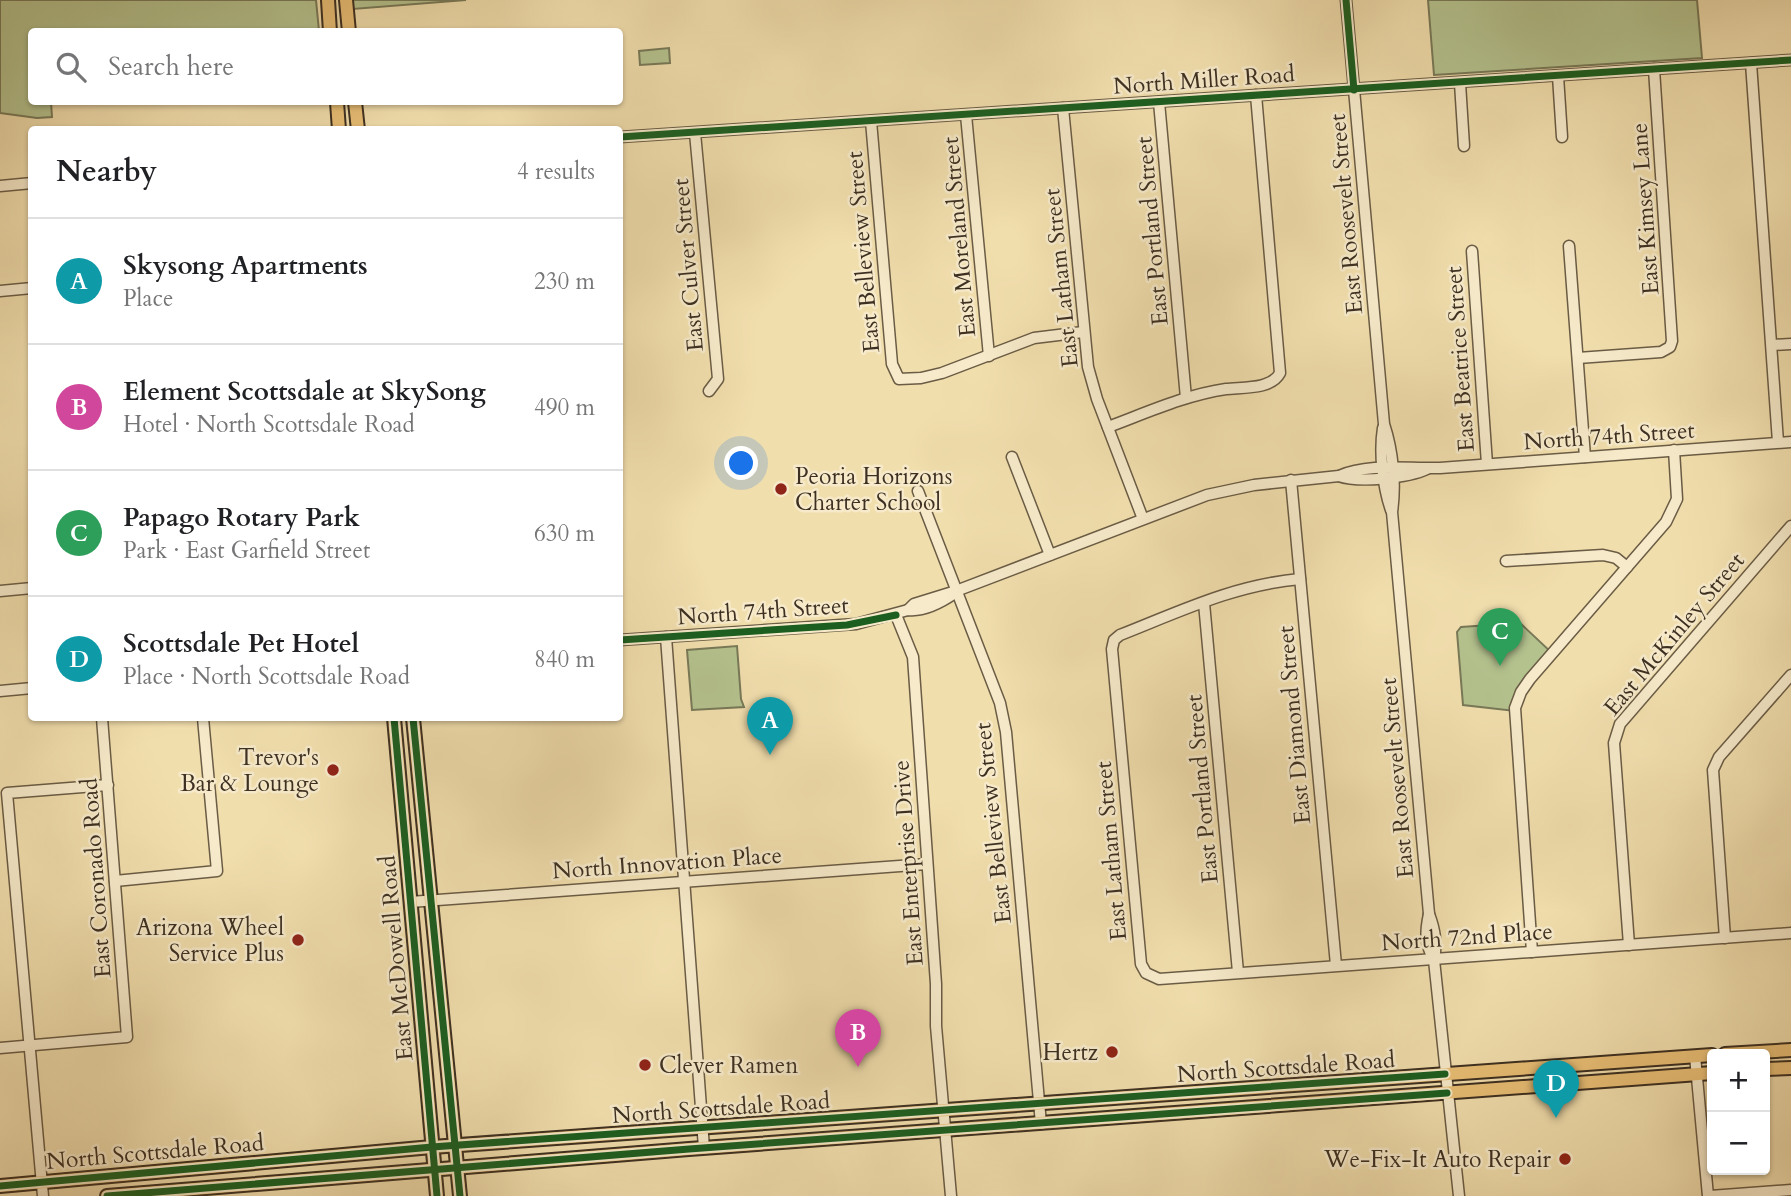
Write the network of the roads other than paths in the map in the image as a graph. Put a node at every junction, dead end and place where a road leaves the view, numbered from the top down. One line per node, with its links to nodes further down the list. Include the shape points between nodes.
1 (328, 0): 4 (main road)
2 (346, 0): 5 (main road)
3 (1346, 0): 11 (street, East Roosevelt Street)
4 (330, 28)
5 (349, 28)
6 (1791, 60): 7 (street, North Miller Road)
7 (1751, 63): 8 (street, North Miller Road); 33 (street)
8 (1654, 69): 9 (street, North Miller Road); 35 (street, East Kimsey Lane, via 1673,334 1670,347 1661,352)
9 (1558, 76): 10 (street, North Miller Road); 23 (street)
10 (1460, 83): 11 (street, North Miller Road); 24 (street)
11 (1354, 90): 12 (street, North Miller Road); 45 (street, East Roosevelt Street, via 1384,424 1381,441)
12 (1256, 95): 13 (street, North Miller Road); 37 (street, via 1280,366 1277,379)
13 (1159, 102): 16 (street, North Miller Road); 37 (street, East Portland Street)
14 (337, 105): 19 (main road)
15 (355, 105): 20 (main road)
16 (1063, 108): 17 (street, North Miller Road); 31 (street, East Latham Street)
17 (966, 115): 18 (street, North Miller Road); 34 (street, East Moreland Street)
18 (871, 121): 21 (street, North Miller Road); 34 (street, East Belleview Street, via 892,364 899,379 942,373)
19 (339, 126)
20 (358, 126)
21 (695, 132): 22 (street, North Miller Road); 36 (street, East Culver Street, via 718,379)
22 (623, 137)
23 (1562, 137)
24 (1464, 146)
25 (28, 183): 26 (street)
26 (0, 186)
27 (1569, 246): 35 (street)
28 (1472, 251): 44 (street, East Beatrice Street)
29 (28, 288): 30 (street)
30 (0, 291)
31 (1083, 332): 34 (street, via 1034,338); 38 (street, East Latham Street, via 1087,368)
32 (1791, 344): 33 (street)
33 (1772, 345): 39 (street)
34 (989, 356)
35 (1578, 358): 43 (street)
36 (709, 391)
37 (1186, 398): 38 (street)
38 (1108, 428): 48 (street, East Latham Street)
39 (1778, 442): 40 (street, North 74th Street); 41 (street, North 74th Street)
40 (1791, 442)
41 (1674, 450): 43 (street, North 74th Street); 52 (street, via 1678,481 1673,511)
42 (1012, 457): 50 (street)
43 (1585, 457): 44 (street, North 74th Street)
44 (1487, 464): 45 (street, North 74th Street, via 1429,468 1416,474)
45 (1388, 472): 46 (street, North 74th Street, via 1350,471); 78 (street, East Roosevelt Street, via 1429,914 1427,947)
46 (1291, 480): 48 (street, North 74th Street, via 1207,495); 53 (street, East Diamond Street)
47 (918, 491): 56 (street, East Belleview Street)
48 (1143, 519): 50 (street, North 74th Street)
49 (1791, 526): 76 (street, East McKinley Street, via 1616,733)
50 (1050, 555): 56 (street, North 74th Street)
51 (1506, 561): 52 (street, via 1603,555)
52 (1627, 566): 77 (street, via 1530,679 1515,708)
53 (1300, 579): 57 (street, via 1252,586); 79 (street, East Diamond Street)
54 (28, 588): 55 (street)
55 (0, 592)
56 (956, 592): 58 (street, North 74th Street, via 944,601); 94 (street, East Belleview Street, via 1000,704 1006,732)
57 (1203, 603): 80 (street, East Portland Street); 81 (street, East Latham Street, via 1120,635 1112,649 1141,964)
58 (896, 615): 59 (street, North 74th Street, via 847,625); 69 (street, East Enterprise Drive, via 913,657)
59 (666, 637): 60 (street, North 74th Street); 71 (street)
60 (623, 640)
61 (1791, 675): 75 (street, via 1719,757 1713,770)
62 (28, 688): 63 (street)
63 (0, 691)
64 (102, 721): 68 (street, East Coronado Road)
65 (203, 721): 70 (street, via 217,872)
66 (394, 721): 73 (main road, East McDowell Road)
67 (413, 721): 72 (main road, East McDowell Road)
68 (108, 785): 70 (street, East Coronado Road); 82 (street, via 7,793)
69 (926, 864): 71 (street, North Innovation Place); 95 (street, East Enterprise Drive)
70 (116, 881): 82 (street, East Coronado Road, via 127,1037)
71 (684, 881): 72 (street, North Innovation Place); 97 (street)
72 (431, 900): 73 (street, North Innovation Place); 99 (main road, East McDowell Road)
73 (410, 902): 100 (main road, East McDowell Road)
74 (1791, 933): 75 (street, North 72nd Place)
75 (1725, 938): 76 (street, North 72nd Place)
76 (1629, 945): 77 (street, North 72nd Place)
77 (1532, 952): 78 (street, North 72nd Place)
78 (1434, 960): 79 (street, North 72nd Place); 91 (street, East Roosevelt Street)
79 (1335, 965): 80 (street, North 72nd Place)
80 (1238, 972): 81 (street, North 72nd Place, via 1159,979)
81 (1146, 974)
82 (29, 1045): 83 (street); 104 (street)
83 (0, 1048)
84 (1791, 1050): 85 (main road)
85 (1770, 1051)
86 (1707, 1055): 87 (main road, North Scottsdale Road)
87 (1695, 1056): 91 (main road, North Scottsdale Road); 92 (street)
88 (1791, 1068): 89 (main road)
89 (1770, 1069)
90 (1707, 1073): 92 (main road, North Scottsdale Road)
91 (1445, 1074): 93 (street, East Roosevelt Street); 94 (main road, North Scottsdale Road)
92 (1697, 1074): 93 (main road, North Scottsdale Road); 113 (street)
93 (1447, 1093): 96 (main road, North Scottsdale Road); 112 (street, East Roosevelt Street)
94 (1039, 1105): 95 (main road, North Scottsdale Road); 96 (street, East Belleview Street)
95 (942, 1111): 97 (main road, North Scottsdale Road); 98 (street)
96 (1041, 1124): 98 (main road, North Scottsdale Road)
97 (703, 1128): 99 (main road, North Scottsdale Road); 101 (street)
98 (944, 1131): 101 (main road, North Scottsdale Road); 111 (street)
99 (454, 1146): 100 (main road, North Scottsdale Road); 102 (main road, East McDowell Road)
100 (432, 1147): 103 (main road, East McDowell Road); 104 (main road, North Scottsdale Road)
101 (704, 1148): 102 (main road, North Scottsdale Road)
102 (457, 1168): 103 (main road, North Scottsdale Road); 110 (main road, East McDowell Road)
103 (434, 1170): 108 (main road, North Scottsdale Road); 109 (main road, East McDowell Road)
104 (42, 1182): 105 (main road, North Scottsdale Road); 107 (street)
105 (0, 1186)
106 (1791, 1190): 113 (street)
107 (43, 1196)
108 (107, 1196)
109 (437, 1196)
110 (460, 1196)
111 (951, 1196)
112 (1460, 1196)
113 (1709, 1196)

